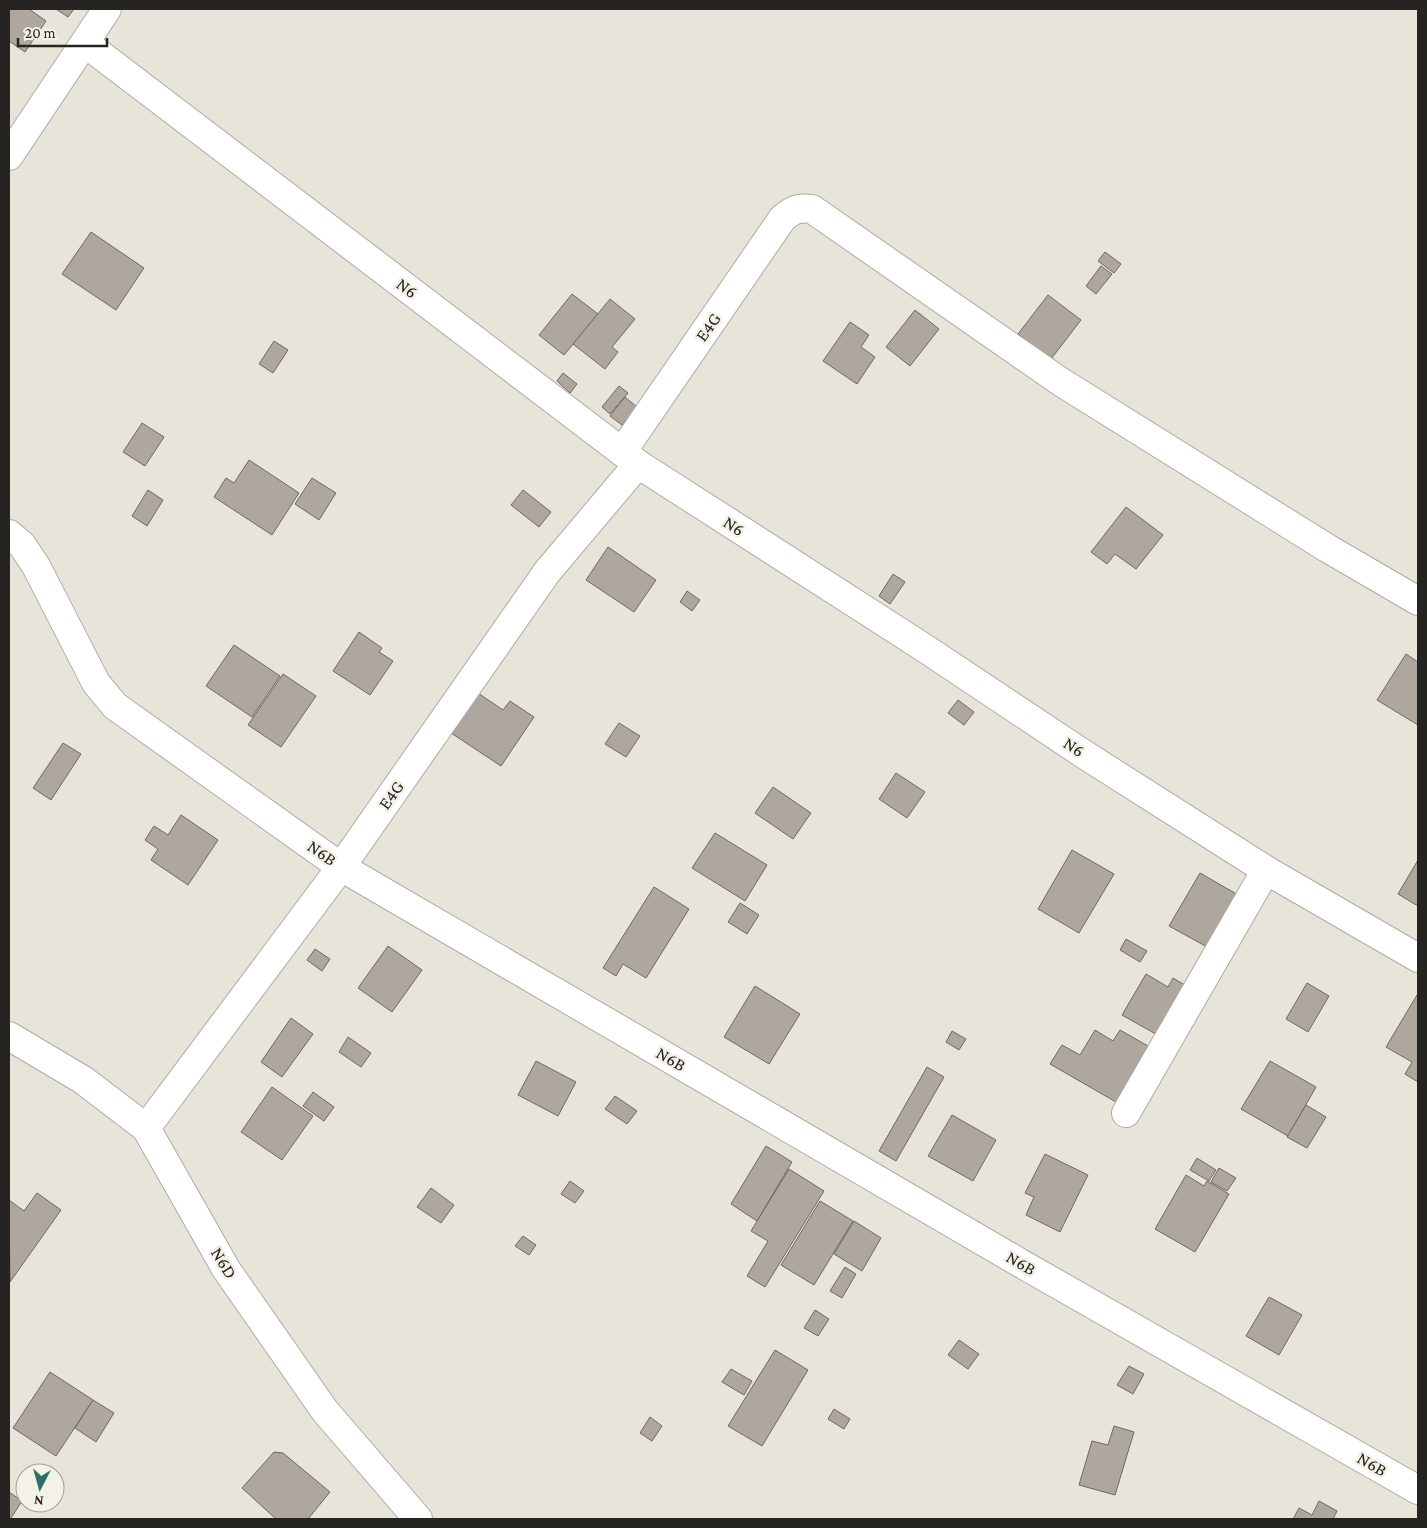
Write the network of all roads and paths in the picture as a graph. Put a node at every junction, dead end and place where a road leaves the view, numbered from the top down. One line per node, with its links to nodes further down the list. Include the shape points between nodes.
1 (107, 9): 2 (street)
2 (85, 43): 3 (street); 4 (street, N6)
3 (9, 156)
4 (630, 458): 6 (street, E4G, via 782,219 791,210 800,207 812,209 1061,382); 7 (street, E4G); 8 (street, N6)
5 (9, 534): 7 (street, N6B, via 22,545 36,566 96,683 115,706)
6 (1418, 601)
7 (340, 866): 12 (street, E4G); 13 (street, N6B, via 1022,1264)
8 (1266, 870): 9 (street, N6); 11 (street)
9 (1418, 958)
10 (9, 1036): 12 (street, N6D, via 83,1080)
11 (1126, 1113)
12 (146, 1128): 14 (street, N6D, via 226,1269 325,1411)
13 (1418, 1490)
14 (418, 1519)

